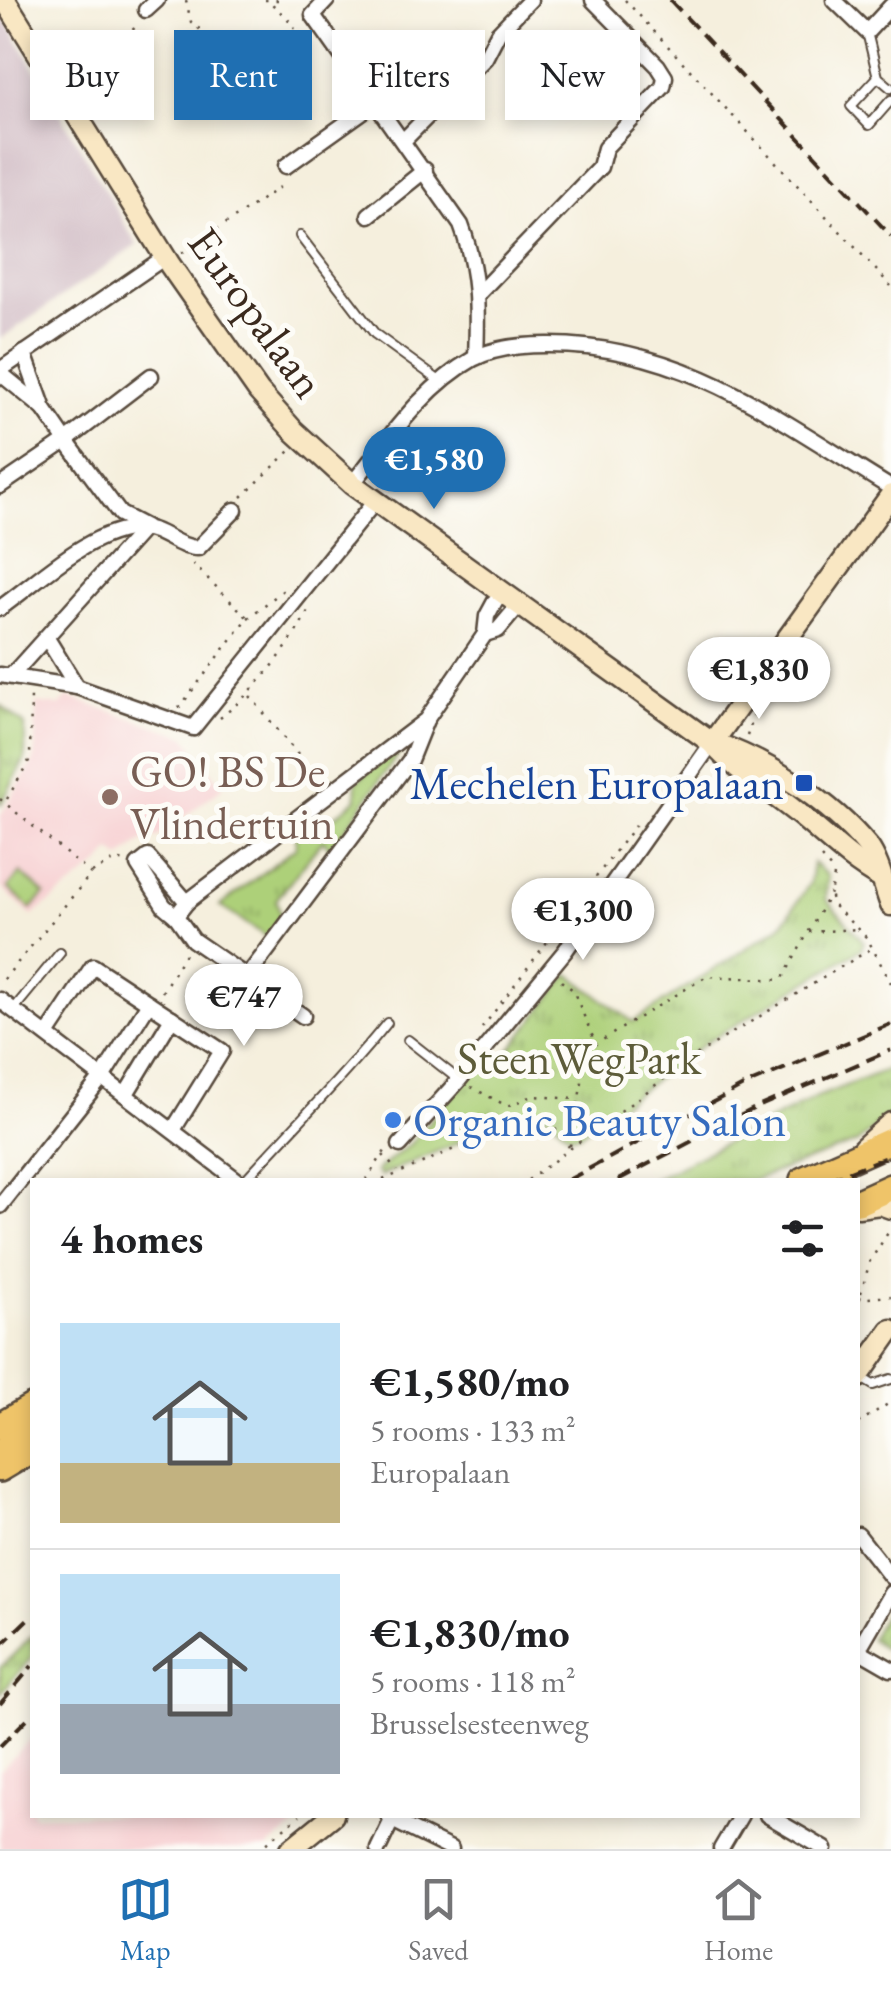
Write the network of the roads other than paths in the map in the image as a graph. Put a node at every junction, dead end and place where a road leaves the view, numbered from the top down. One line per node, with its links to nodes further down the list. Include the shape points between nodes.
1 (5, 0): 19 (street, Europalaan)
2 (328, 0): 8 (street, via 313,15)
3 (530, 0): 14 (street, via 498,32 485,58)
4 (593, 0): 20 (street, via 658,66 664,88 605,148 600,168)
5 (834, 0): 7 (street)
6 (891, 6): 7 (street)
7 (867, 32): 9 (lane)
8 (332, 43)
9 (878, 77): 10 (lane); 11 (lane, via 852,106 869,125)
10 (891, 88)
11 (891, 100)
12 (351, 120): 15 (street)
13 (386, 120): 14 (street)
14 (403, 141): 16 (street)
15 (286, 166)
16 (425, 170): 17 (street); 20 (street, via 461,225)
17 (368, 215)
18 (300, 236): 25 (lane, via 375,334)
19 (176, 257): 21 (street); 28 (street, Europalaan, via 260,392)
20 (478, 294): 22 (street)
21 (24, 353): 23 (street); 26 (street)
22 (476, 356): 25 (street); 30 (street, via 517,345 562,345 615,348 673,364 737,394)
23 (0, 372): 26 (street)
24 (151, 376): 27 (street)
25 (441, 382): 28 (street)
26 (44, 409): 27 (street)
27 (66, 440): 29 (street); 33 (street, via 120,514)
28 (352, 484): 31 (street, Europalaan)
29 (0, 486)
30 (891, 492): 42 (street)
31 (376, 500): 34 (street, Europalaan); 40 (street, via 192,728)
32 (234, 510): 33 (street, via 198,548)
33 (145, 527): 36 (street, via 108,532); 38 (street)
34 (500, 592): 35 (street, Europalaan); 37 (street)
35 (518, 605): 37 (street, via 498,630); 42 (street, Europalaan)
36 (0, 608)
37 (485, 634): 41 (street)
38 (48, 640): 39 (street); 40 (street)
39 (6, 676): 40 (street)
40 (77, 687)
41 (426, 720): 44 (street); 48 (street, via 410,760)
42 (712, 743): 43 (street, Europalaan, via 852,862); 58 (street, via 548,971)
43 (886, 875): 45 (street)
44 (187, 902): 46 (street); 46 (street, via 148,858 138,865)
45 (891, 905)
46 (176, 916): 48 (street, via 193,940)
47 (60, 954): 51 (lane)
48 (247, 977): 52 (street)
49 (0, 1000): 51 (street)
50 (152, 1005): 53 (street); 55 (street, via 92,966); 57 (street)
51 (13, 1010): 55 (street)
52 (303, 1016)
53 (172, 1018): 59 (street); 61 (street, via 222,1051)
54 (387, 1023): 66 (lane)
55 (47, 1035): 57 (street)
56 (408, 1040): 58 (lane)
57 (103, 1076): 59 (street); 71 (street)
58 (459, 1080): 63 (street)
59 (126, 1094): 61 (street)
60 (891, 1123): 64 (street)
61 (173, 1130): 65 (street)
62 (891, 1141): 64 (highway)
63 (396, 1144)
64 (858, 1154): 67 (highway)
65 (234, 1178)
66 (247, 1178)
67 (807, 1178)
68 (891, 1187): 69 (highway)
69 (860, 1204)
70 (860, 1205): 72 (street)
71 (0, 1206)
72 (891, 1208)
73 (891, 1330): 74 (street)
74 (860, 1373)
75 (860, 1377): 76 (lane, via 873,1385)
76 (891, 1379)
77 (30, 1408): 78 (highway)
78 (0, 1426)
79 (30, 1435): 81 (highway)
80 (30, 1451): 82 (main road)
81 (0, 1452)
82 (0, 1470)
83 (860, 1537): 84 (street)
84 (891, 1576)
85 (891, 1594): 86 (street)
86 (860, 1647)
87 (860, 1651): 88 (street)
88 (891, 1669)
89 (329, 1818): 93 (street)
90 (390, 1818): 94 (street); 95 (street)
91 (739, 1818): 96 (street)
92 (772, 1818): 97 (street)
93 (291, 1849)
94 (378, 1849)
95 (451, 1849)
96 (720, 1849)
97 (824, 1849)

